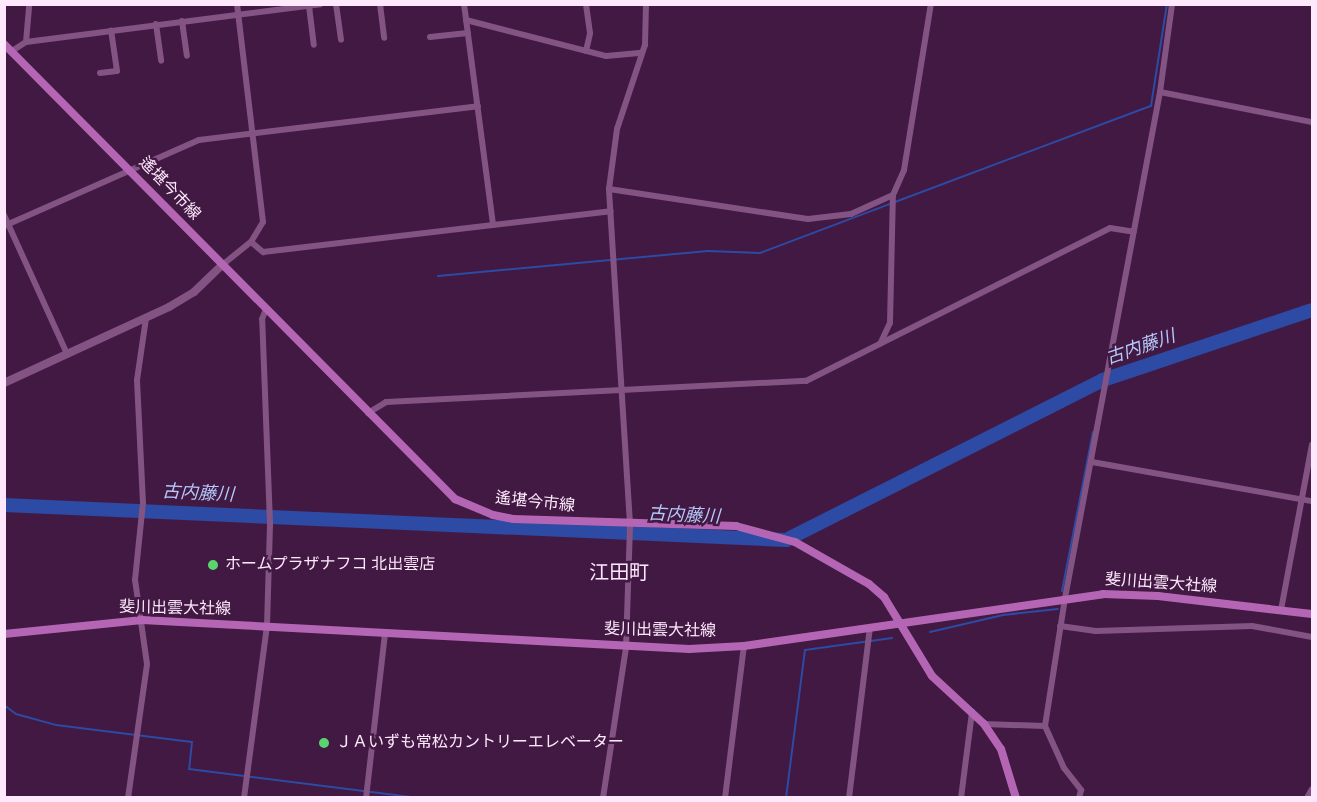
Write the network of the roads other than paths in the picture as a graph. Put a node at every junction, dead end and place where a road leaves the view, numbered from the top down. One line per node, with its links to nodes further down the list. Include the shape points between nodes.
1 (29, 4): 21 (street)
2 (237, 4): 12 (street)
3 (321, 4): 11 (street)
4 (336, 4): 20 (street)
5 (380, 4): 18 (street)
6 (464, 4): 13 (street)
7 (586, 4): 25 (street, via 591,33)
8 (646, 4): 26 (street)
9 (930, 4): 36 (street, via 904,170)
10 (1172, 4): 30 (street)
11 (309, 6): 12 (street); 23 (street)
12 (238, 15): 14 (street); 33 (street)
13 (466, 20): 17 (street); 25 (street)
14 (182, 21): 15 (street); 27 (street)
15 (156, 24): 16 (street); 28 (street)
16 (111, 30): 21 (street); 29 (street, via 117,71)
17 (468, 33): 19 (street); 31 (street)
18 (384, 38)
19 (430, 38)
20 (340, 40)
21 (26, 42): 24 (street)
22 (4, 44): 24 (main road, 遙堪今市線)
23 (314, 45)
24 (12, 51): 34 (main road, 遙堪今市線)
25 (586, 51): 26 (street, via 606,56)
26 (642, 53): 35 (street, via 617,129)
27 (187, 56)
28 (161, 61)
29 (100, 73)
30 (1160, 92): 32 (street); 41 (street)
31 (478, 106): 33 (street); 40 (street)
32 (1312, 122)
33 (253, 133): 34 (street, via 199,141); 42 (street, via 263,222)
34 (130, 171): 39 (street); 43 (main road, 遙堪今市線)
35 (609, 189): 36 (street, via 808,219 851,214); 37 (street)
36 (893, 195): 46 (street, via 890,323)
37 (611, 211): 40 (street); 49 (street)
38 (4, 215): 39 (street)
39 (7, 225): 47 (street)
40 (493, 225): 42 (street, via 263,252)
41 (1134, 232): 46 (street, via 1110,228); 52 (street)
42 (251, 242): 43 (street)
43 (221, 266): 44 (main road, 遙堪今市線); 45 (street, via 194,292)
44 (266, 309): 50 (main road, 遙堪今市線); 61 (street, via 262,319 270,523)
45 (146, 318): 47 (street); 59 (street, via 137,380 143,503 135,580)
46 (881, 343): 49 (street, via 806,381)
47 (67, 354): 48 (street)
48 (4, 383)
49 (623, 389): 50 (street, via 386,402); 55 (street)
50 (367, 413): 55 (main road, 遙堪今市線, via 437,484 472,508 513,519)
51 (1312, 444): 53 (street)
52 (1092, 462): 53 (street); 56 (street)
53 (1302, 499): 54 (street); 57 (street)
54 (1312, 501)
55 (630, 524): 60 (main road, 遙堪今市線, via 736,526 777,535 869,584 885,597); 68 (street)
56 (1065, 598): 57 (main road, 斐川出雲大社線, via 1158,596); 60 (main road, 斐川出雲大社線); 62 (street)
57 (1281, 610): 58 (main road, 斐川出雲大社線)
58 (1312, 614)
59 (142, 620): 61 (main road, 斐川出雲大社線); 65 (main road, 斐川出雲大社線); 73 (street, via 145,695)
60 (903, 625): 63 (main road, 斐川出雲大社線); 69 (main road, 遙堪今市線, via 932,676)
61 (267, 626): 64 (main road, 斐川出雲大社線); 74 (street)
62 (1060, 626): 66 (street, via 1096,631 1252,626); 71 (street)
63 (870, 628): 67 (main road, 斐川出雲大社線); 78 (street)
64 (386, 633): 68 (main road, 斐川出雲大社線); 75 (street)
65 (4, 634)
66 (1312, 637)
67 (744, 645): 68 (main road, 斐川出雲大社線); 77 (street)
68 (626, 647): 76 (street)
69 (972, 712): 70 (main road, 遙堪今市線); 79 (street)
70 (984, 724): 71 (street); 80 (main road, 遙堪今市線, via 1010,768)
71 (1045, 726): 81 (street, via 1064,768 1081,790)
72 (1312, 789): 82 (street)
73 (128, 798)
74 (244, 798)
75 (366, 798)
76 (603, 798)
77 (725, 798)
78 (849, 798)
79 (961, 798)
80 (1016, 798)
81 (1079, 798)
82 (1307, 798)

